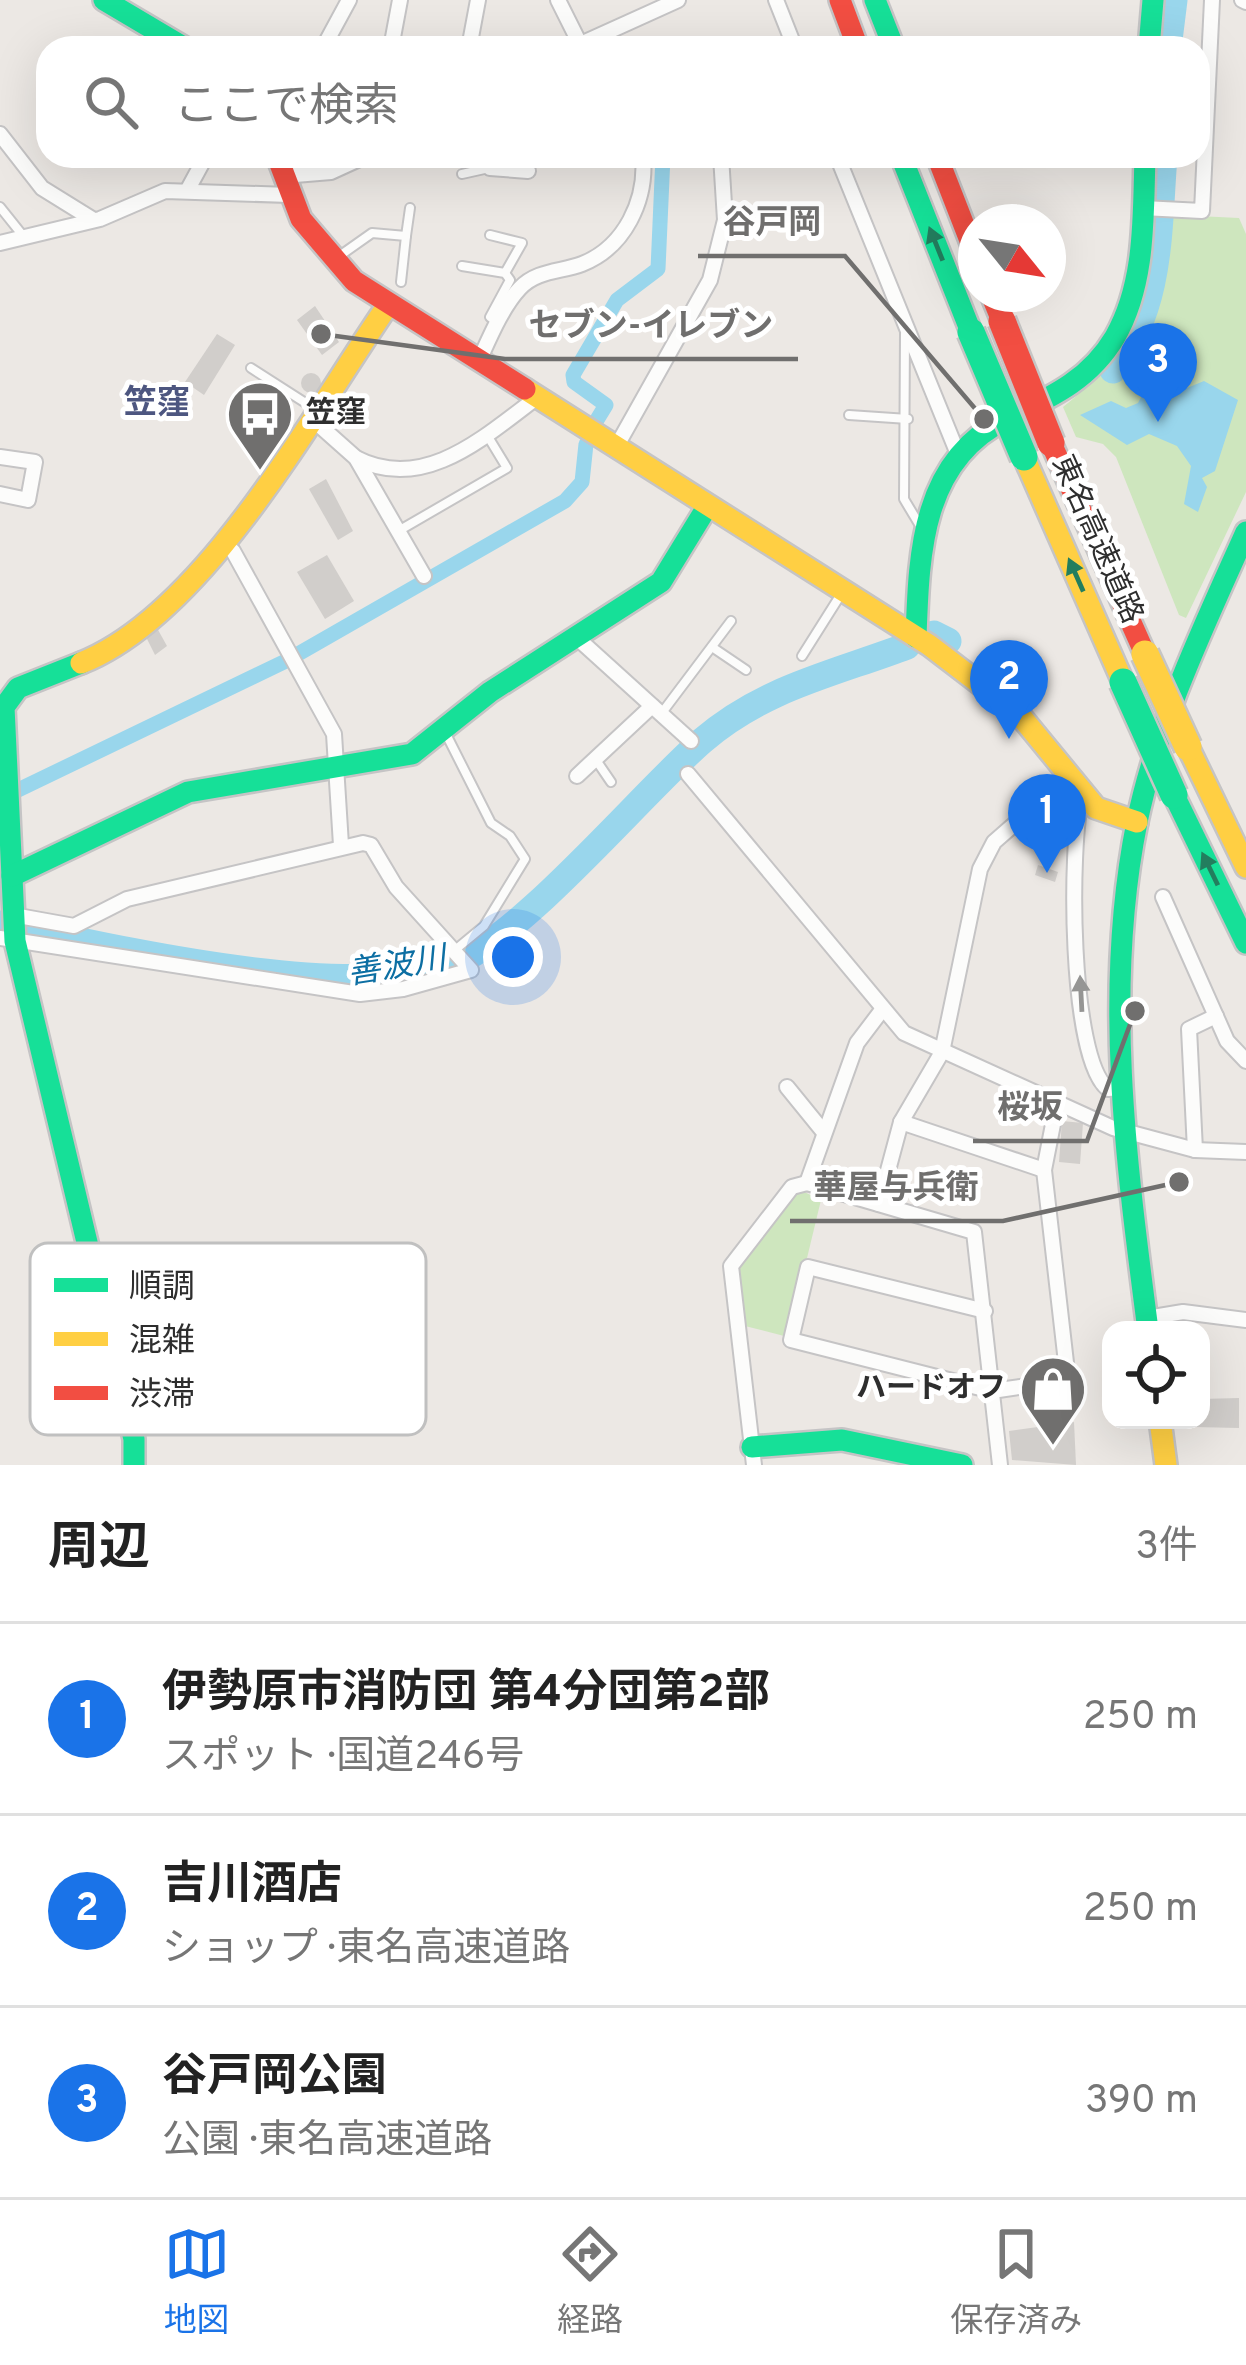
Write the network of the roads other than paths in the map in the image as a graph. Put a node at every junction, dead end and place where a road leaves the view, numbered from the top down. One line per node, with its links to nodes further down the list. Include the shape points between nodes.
1 (104, 0): 12 (main road)
2 (349, 0): 13 (street)
3 (400, 0): 14 (street)
4 (478, 0): 15 (street)
5 (558, 0): 16 (street)
6 (678, 0): 17 (street)
7 (776, 0): 18 (street)
8 (840, 0): 19 (main road)
9 (875, 0): 20 (main road)
10 (1153, 0): 21 (main road)
11 (1212, 0): 22 (street)
12 (165, 36)
13 (330, 36)
14 (393, 36)
15 (471, 36)
16 (573, 36)
17 (599, 36)
18 (790, 36)
19 (854, 36)
20 (889, 36)
21 (1150, 36)
22 (1210, 42)
23 (0, 134): 43 (street, via 43,188)
24 (199, 168): 38 (street)
25 (340, 168): 37 (street)
26 (476, 168): 36 (lane)
27 (515, 168): 35 (street)
28 (642, 168): 53 (street, via 641,202 624,231 585,263 535,277)
29 (722, 168): 62 (street, via 725,220 710,280)
30 (842, 168): 54 (street)
31 (906, 168): 97 (main road, 東名高速道路, one-way to 31, bridge, via 1024,458)
32 (942, 168): 42 (main road)
33 (1145, 168): 41 (main road)
34 (1204, 168): 41 (street, via 1202,211)
35 (528, 171)
36 (462, 174)
37 (283, 176): 38 (street); 48 (main road)
38 (187, 191): 43 (street, via 154,194)
39 (0, 207): 46 (lane)
40 (410, 208): 44 (lane)
41 (1143, 208): 63 (main road, via 1135,292 1103,356 1070,387 983,430)
42 (958, 210)
43 (92, 219): 46 (street)
44 (406, 236): 48 (lane, via 372,233); 51 (lane)
45 (490, 236): 50 (lane, via 522,243)
46 (25, 238): 47 (street)
47 (0, 243)
48 (332, 261): 51 (main road)
49 (462, 266): 50 (lane)
50 (505, 273): 53 (lane, via 510,280 490,317)
51 (395, 294): 55 (main road); 58 (main road)
52 (998, 312): 93 (main road, 東名高速道路, bridge)
53 (499, 323): 55 (street)
54 (905, 334): 60 (lane); 63 (street)
55 (478, 363): 57 (main road)
56 (251, 368): 58 (lane)
57 (536, 399): 61 (street); 62 (main road)
58 (314, 414): 65 (street); 71 (main road)
59 (849, 415): 60 (lane)
60 (908, 419): 69 (lane, via 904,499)
61 (487, 436): 65 (street, via 406,472); 68 (lane, via 507,468)
62 (615, 449): 67 (main road)
63 (958, 454): 69 (main road)
64 (0, 457): 66 (street, via 35,462 28,500)
65 (356, 458): 68 (street)
66 (0, 494)
67 (707, 507): 73 (main road); 75 (main road, via 661,582)
68 (398, 530): 72 (street)
69 (923, 530): 76 (main road)
70 (1246, 532): 91 (main road, via 1180,682)
71 (225, 545): 80 (main road, via 176,601 111,651); 86 (street, via 334,734)
72 (424, 576)
73 (843, 591): 76 (main road); 78 (lane)
74 (731, 621): 77 (lane)
75 (574, 636): 81 (street); 83 (main road)
76 (916, 637): 90 (main road, via 999,695)
77 (712, 647): 79 (lane); 81 (lane)
78 (802, 656)
79 (746, 670)
80 (5, 692): 82 (main road)
81 (657, 710): 84 (street); 85 (street)
82 (1, 723): 94 (main road)
83 (443, 729): 86 (main road, via 405,757); 98 (lane, via 491,823 524,851 506,897)
84 (691, 741)
85 (595, 759): 88 (street); 89 (lane)
86 (338, 766): 92 (street); 94 (main road, via 188,792)
87 (688, 774): 99 (street)
88 (577, 776)
89 (611, 782)
90 (1075, 787): 91 (main road, via 1107,815); 101 (street, via 994,842 980,868); 104 (street, one-way to 90, via 1096,1080 1082,1016)
91 (1137, 822): 104 (main road, via 1121,939)
92 (341, 845): 96 (street, via 127,899 74,926); 98 (street, via 371,845)
93 (1246, 867)
94 (12, 876): 96 (main road)
95 (1163, 897): 100 (street)
96 (9, 927): 98 (street, via 360,994 471,970); 114 (main road)
97 (1246, 943)
98 (460, 957)
99 (881, 1010): 101 (street); 107 (street, via 857,1043)
100 (1216, 1016): 102 (street); 109 (street, via 1189,1029)
101 (942, 1052): 105 (street); 106 (street)
102 (1246, 1061)
103 (787, 1087): 107 (street)
104 (1122, 1088): 108 (main road)
105 (1057, 1104): 108 (street); 111 (street)
106 (901, 1122): 111 (street); 113 (street)
107 (822, 1130): 112 (street)
108 (1126, 1133): 109 (street); 117 (main road)
109 (1196, 1150): 110 (street)
110 (1246, 1152)
111 (1044, 1170): 119 (street, via 1068,1380)
112 (807, 1183): 113 (street); 121 (street, via 793,1187 731,1266)
113 (879, 1204): 115 (street, via 974,1232)
114 (86, 1243)
115 (985, 1311): 119 (street); 119 (street, via 808,1267 791,1340)
116 (1246, 1320): 118 (street, via 1183,1312)
117 (1148, 1321)
118 (1157, 1321)
119 (992, 1391): 123 (street)
120 (1161, 1429): 124 (main road)
121 (749, 1459): 122 (main road, via 842,1440)
122 (962, 1465)
123 (1000, 1465)
124 (1166, 1465)

